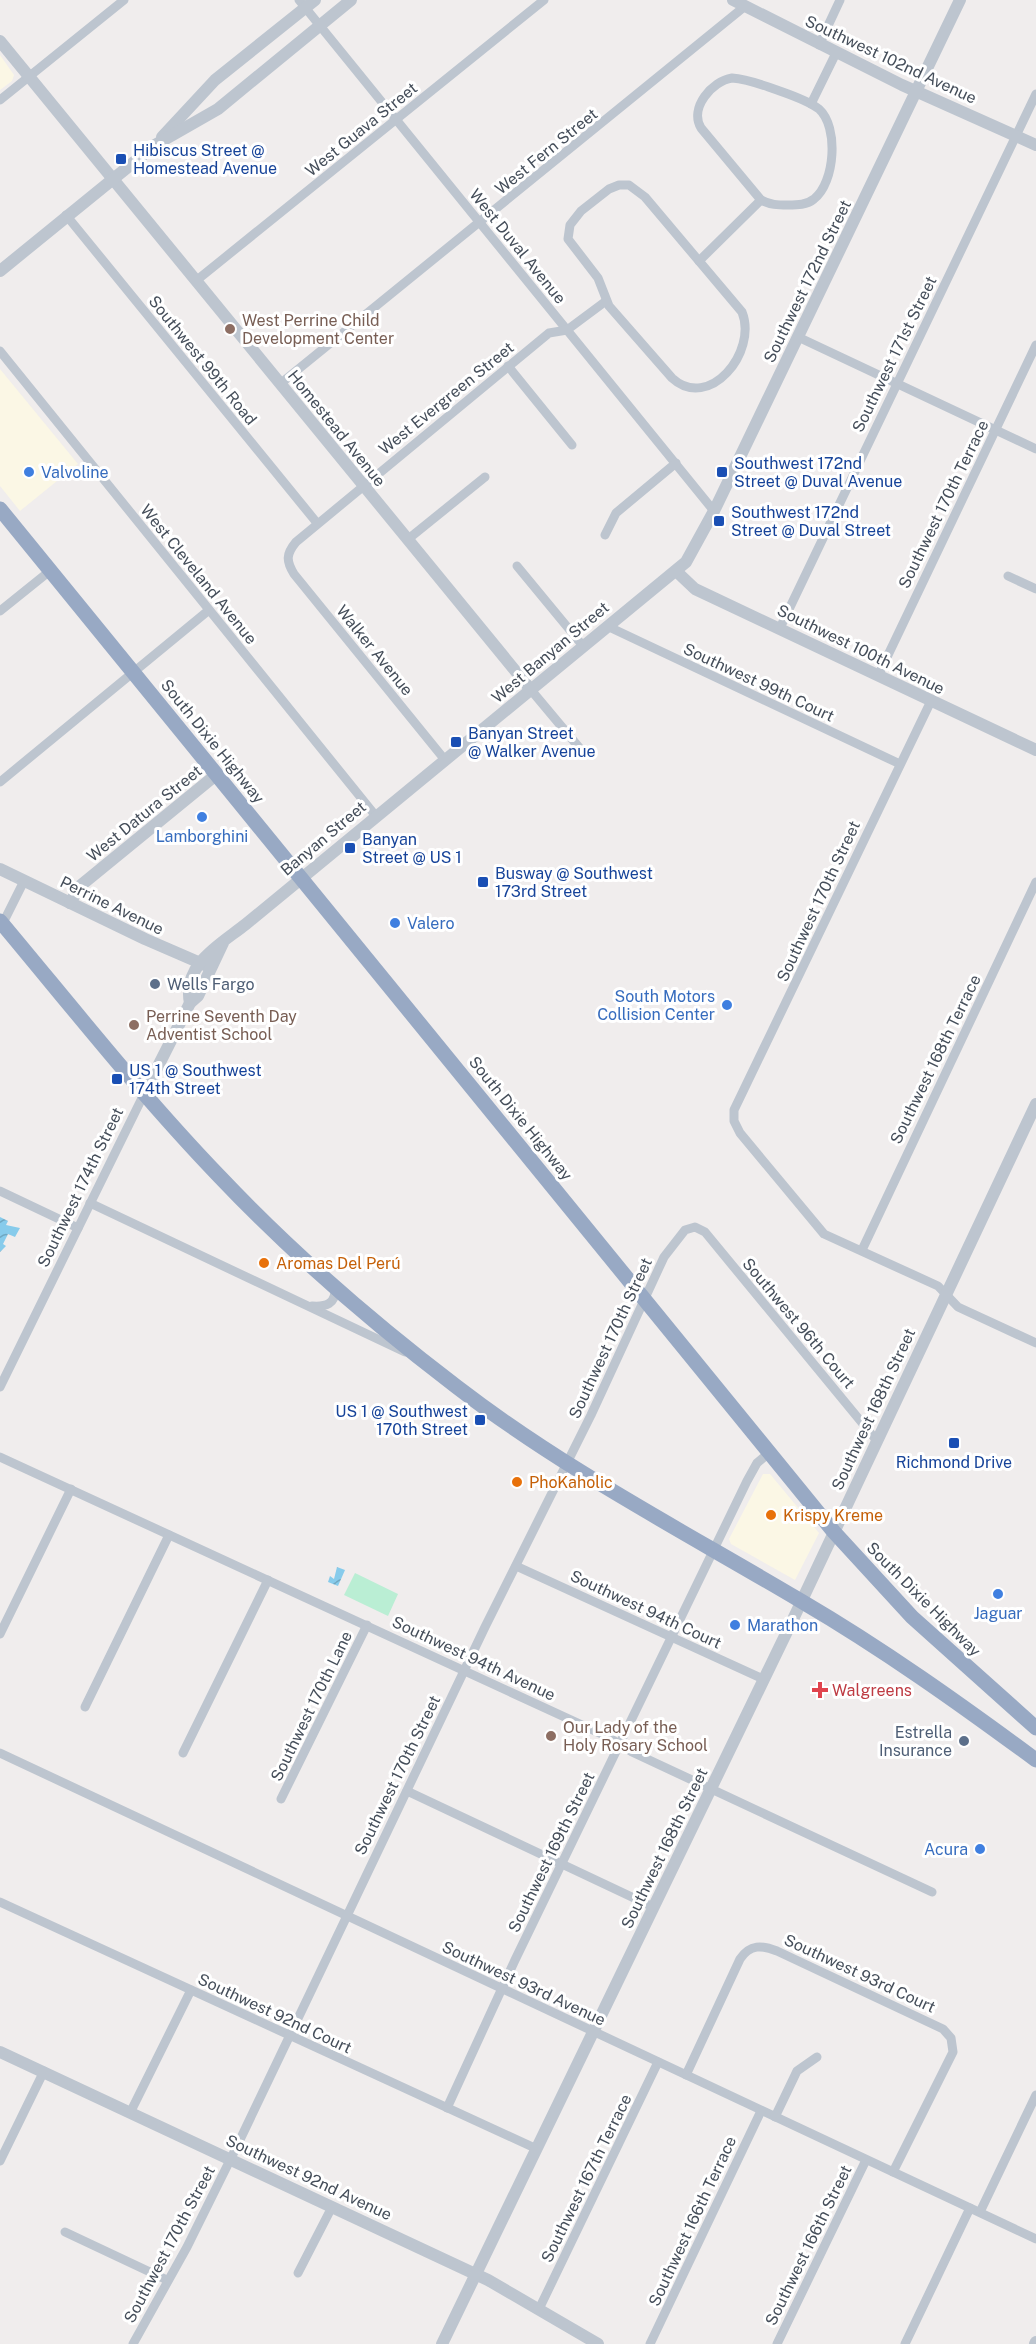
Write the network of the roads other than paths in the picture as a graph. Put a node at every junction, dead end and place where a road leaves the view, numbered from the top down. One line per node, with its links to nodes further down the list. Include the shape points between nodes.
1 (124, 0): 12 (street)
2 (351, 0): 8 (street)
3 (544, 0): 17 (street, West Guava Street)
4 (840, 0): 10 (street)
5 (960, 0): 13 (street, Southwest 172nd Street)
6 (306, 2): 8 (street, West Duval Avenue); 19 (street, via 215,80)
7 (738, 3): 10 (street, Southwest 102nd Avenue); 24 (street, West Fern Street)
8 (318, 25): 17 (street, West Duval Avenue); 19 (street, via 218,109)
9 (0, 41): 12 (street, Homestead Avenue)
10 (819, 45): 11 (street, Southwest 102nd Avenue)
11 (836, 53): 13 (street, Southwest 102nd Avenue); 16 (street)
12 (30, 76): 15 (street); 21 (street, Homestead Avenue)
13 (917, 91): 18 (street, Southwest 102nd Avenue); 30 (street, Southwest 172nd Street)
14 (1036, 94): 18 (street, Southwest 171st Street)
15 (0, 100)
16 (811, 104): 22 (street, via 824,114 831,129 831,160 824,187 814,199 802,204 771,205); 22 (street, via 732,78 718,84 703,99 699,124)
17 (396, 121): 24 (street, West Duval Avenue); 27 (street, West Guava Street)
18 (1016, 135): 20 (street, Southwest 102nd Avenue); 34 (street, Southwest 171st Street)
19 (155, 145): 21 (street)
20 (1036, 145)
21 (112, 178): 23 (street); 27 (street, Homestead Avenue)
22 (761, 200): 25 (street)
23 (66, 215): 26 (street); 44 (street, Southwest 99th Road)
24 (480, 222): 29 (street, West Duval Avenue); 35 (street, West Fern Street)
25 (699, 261): 28 (street, via 641,193 626,184 614,187 581,211 568,229 569,243 598,278); 28 (street, via 739,307 746,327 745,345 738,360 714,382 691,387 678,382)
26 (0, 272)
27 (197, 280): 35 (street, Homestead Avenue)
28 (606, 301): 29 (street, West Evergreen Street)
29 (567, 330): 33 (street, West Evergreen Street, via 549,333); 39 (street, West Duval Avenue)
30 (798, 337): 34 (street); 43 (street, Southwest 172nd Street)
31 (1036, 345): 36 (street, Southwest 170th Terrace)
32 (0, 351): 53 (street, West Cleveland Avenue)
33 (508, 366): 37 (street); 41 (street, West Evergreen Street)
34 (897, 383): 36 (street); 56 (street, Southwest 171st Street)
35 (280, 384): 41 (street, Homestead Avenue)
36 (996, 430): 38 (street); 59 (street, Southwest 170th Terrace)
37 (572, 445)
38 (1036, 449)
39 (676, 463): 43 (street, West Duval Avenue); 45 (street, via 616,513)
40 (485, 477): 46 (street)
41 (363, 485): 44 (street, West Evergreen Street); 46 (street, Homestead Avenue)
42 (0, 508): 49 (highway, South Dixie Highway)
43 (714, 511): 50 (street, Southwest 172nd Street, via 691,555)
44 (317, 523): 47 (street, West Evergreen Street)
45 (605, 535)
46 (407, 540): 60 (street, Homestead Avenue)
47 (287, 556): 64 (street, Walker Avenue, via 294,574)
48 (517, 566): 57 (street)
49 (51, 570): 54 (street); 58 (highway, South Dixie Highway)
50 (676, 571): 55 (street, West Banyan Street); 56 (street, Southwest 100th Avenue, via 695,589)
51 (1008, 576): 52 (street)
52 (1036, 589)
53 (209, 610): 58 (street); 68 (street, West Cleveland Avenue)
54 (0, 611)
55 (606, 626): 57 (street, West Banyan Street); 65 (street, Southwest 99th Court)
56 (780, 628): 59 (street, Southwest 100th Avenue)
57 (582, 646): 60 (street, West Banyan Street)
58 (134, 672): 66 (highway, South Dixie Highway); 67 (street)
59 (878, 676): 61 (street, Southwest 100th Avenue)
60 (531, 690): 63 (street, Homestead Avenue); 64 (street, West Banyan Street)
61 (930, 700): 62 (street, Southwest 100th Avenue); 65 (street, Southwest 170th Street)
62 (1036, 750)
63 (582, 751)
64 (445, 760): 68 (street, Banyan Street)
65 (900, 764): 83 (street, Southwest 170th Street, via 733,1115 737,1130 815,1226 829,1238)
66 (217, 774): 70 (highway, South Dixie Highway); 73 (street, West Datura Street, via 80,886)
67 (0, 782)
68 (375, 815): 70 (street, Banyan Street)
69 (0, 869): 71 (street, Perrine Avenue)
70 (301, 878): 75 (street, Banyan Street, via 222,943 217,943 210,950); 86 (highway, South Dixie Highway)
71 (24, 881): 73 (street, Perrine Avenue); 74 (street)
72 (1036, 882): 83 (street, Southwest 168th Terrace)
73 (70, 903): 75 (street, Perrine Avenue)
74 (1, 925): 77 (highway)
75 (206, 965): 76 (street, Banyan Street, via 190,985)
76 (190, 1003): 77 (street, Southwest 174th Street)
77 (144, 1094): 80 (street, Southwest 174th Street); 84 (highway, via 238,1197)
78 (1036, 1104): 85 (street, Southwest 168th Street)
79 (0, 1191): 82 (street)
80 (90, 1203): 82 (street, Southwest 174th Street); 87 (street)
81 (695, 1227): 86 (street, Southwest 170th Street, via 685,1230 664,1257); 91 (street, Southwest 96th Court, via 709,1236)
82 (78, 1228): 90 (street, Southwest 174th Street)
83 (862, 1250): 85 (street)
84 (335, 1288): 87 (street, via 330,1304); 89 (highway)
85 (945, 1293): 88 (street, via 958,1307); 91 (street, Southwest 168th Street)
86 (645, 1300): 92 (highway, South Dixie Highway); 94 (street, Southwest 170th Street)
87 (308, 1305): 89 (street)
88 (1036, 1343)
89 (421, 1359): 94 (highway)
90 (0, 1387)
91 (877, 1441): 96 (street, Southwest 168th Street)
92 (770, 1452): 96 (highway, South Dixie Highway); 98 (street, Southwest 169th Street, via 752,1471)
93 (0, 1457): 95 (street, Southwest 94th Avenue)
94 (566, 1463): 98 (highway); 99 (street, Southwest 170th Street)
95 (71, 1489): 97 (street, Southwest 94th Avenue); 103 (street)
96 (834, 1532): 101 (street, Southwest 168th Street); 107 (highway, South Dixie Highway, via 912,1617)
97 (169, 1535): 100 (street, Southwest 94th Avenue); 108 (street)
98 (714, 1551): 101 (highway); 104 (street, Southwest 169th Street)
99 (516, 1566): 104 (street, Southwest 94th Court); 105 (street, Southwest 170th Street)
100 (268, 1580): 102 (street, Southwest 94th Avenue); 113 (street)
101 (801, 1601): 106 (street, Southwest 168th Street); 109 (highway)
102 (367, 1625): 105 (street, Southwest 94th Avenue); 117 (street, Southwest 170th Lane)
103 (0, 1634)
104 (671, 1637): 106 (street, Southwest 94th Court); 111 (street, Southwest 169th Street)
105 (464, 1671): 111 (street, Southwest 94th Avenue); 116 (street, Southwest 170th Street)
106 (763, 1679): 115 (street, Southwest 168th Street)
107 (1000, 1698): 109 (highway); 110 (highway, South Dixie Highway)
108 (85, 1707)
109 (982, 1720): 114 (highway)
110 (1036, 1728)
111 (621, 1744): 115 (street, Southwest 94th Avenue); 118 (street, Southwest 169th Street)
112 (0, 1753): 122 (street, Southwest 93rd Avenue)
113 (183, 1753)
114 (1036, 1760)
115 (710, 1788): 119 (street, Southwest 94th Avenue); 121 (street, Southwest 168th Street)
116 (406, 1791): 118 (street); 122 (street, Southwest 170th Street)
117 (281, 1799)
118 (561, 1864): 121 (street); 123 (street, Southwest 169th Street)
119 (932, 1892)
120 (0, 1902): 124 (street, Southwest 92nd Court)
121 (653, 1907): 125 (street, Southwest 168th Street)
122 (346, 1915): 123 (street, Southwest 93rd Avenue); 126 (street, Southwest 170th Street)
123 (502, 1988): 125 (street, Southwest 93rd Avenue); 133 (street, Southwest 169th Street)
124 (191, 1990): 126 (street, Southwest 92nd Court); 134 (street)
125 (594, 2032): 129 (street, Southwest 93rd Avenue); 137 (street, Southwest 168th Street)
126 (289, 2035): 133 (street, Southwest 92nd Court); 138 (street, Southwest 170th Street)
127 (0, 2052): 130 (street, Southwest 92nd Avenue)
128 (817, 2057): 136 (street, via 797,2071)
129 (658, 2062): 131 (street, Southwest 93rd Avenue); 150 (street, Southwest 167th Terrace)
130 (44, 2072): 134 (street, Southwest 92nd Avenue); 140 (street)
131 (686, 2074): 135 (street, Southwest 93rd Avenue); 141 (street, Southwest 93rd Court, via 740,1959 749,1949 762,1946 944,2029 952,2042 951,2055)
132 (1036, 2095): 144 (street)
133 (447, 2108): 137 (street, Southwest 92nd Court)
134 (132, 2111): 138 (street, Southwest 92nd Avenue)
135 (761, 2111): 136 (street, Southwest 93rd Avenue); 154 (street, Southwest 166th Terrace)
136 (775, 2117): 139 (street, Southwest 93rd Avenue)
137 (537, 2149): 148 (street, Southwest 168th Street)
138 (231, 2158): 142 (street, Southwest 92nd Avenue); 149 (street, Southwest 170th Street)
139 (866, 2160): 141 (street, Southwest 93rd Avenue); 155 (street, Southwest 166th Street)
140 (0, 2161)
141 (893, 2172): 143 (street, Southwest 93rd Avenue)
142 (332, 2207): 147 (street); 148 (street, Southwest 92nd Avenue)
143 (970, 2208): 144 (street, Southwest 93rd Avenue); 156 (street)
144 (980, 2212): 146 (street, Southwest 93rd Avenue)
145 (66, 2232): 149 (street)
146 (1036, 2239)
147 (298, 2273)
148 (476, 2275): 150 (street, Southwest 92nd Avenue); 152 (street, Southwest 168th Street)
149 (167, 2280): 151 (street, Southwest 170th Street)
150 (540, 2307): 153 (street, Southwest 92nd Avenue)
151 (134, 2344)
152 (442, 2344)
153 (598, 2344)
154 (650, 2344)
155 (777, 2344)
156 (905, 2344)

